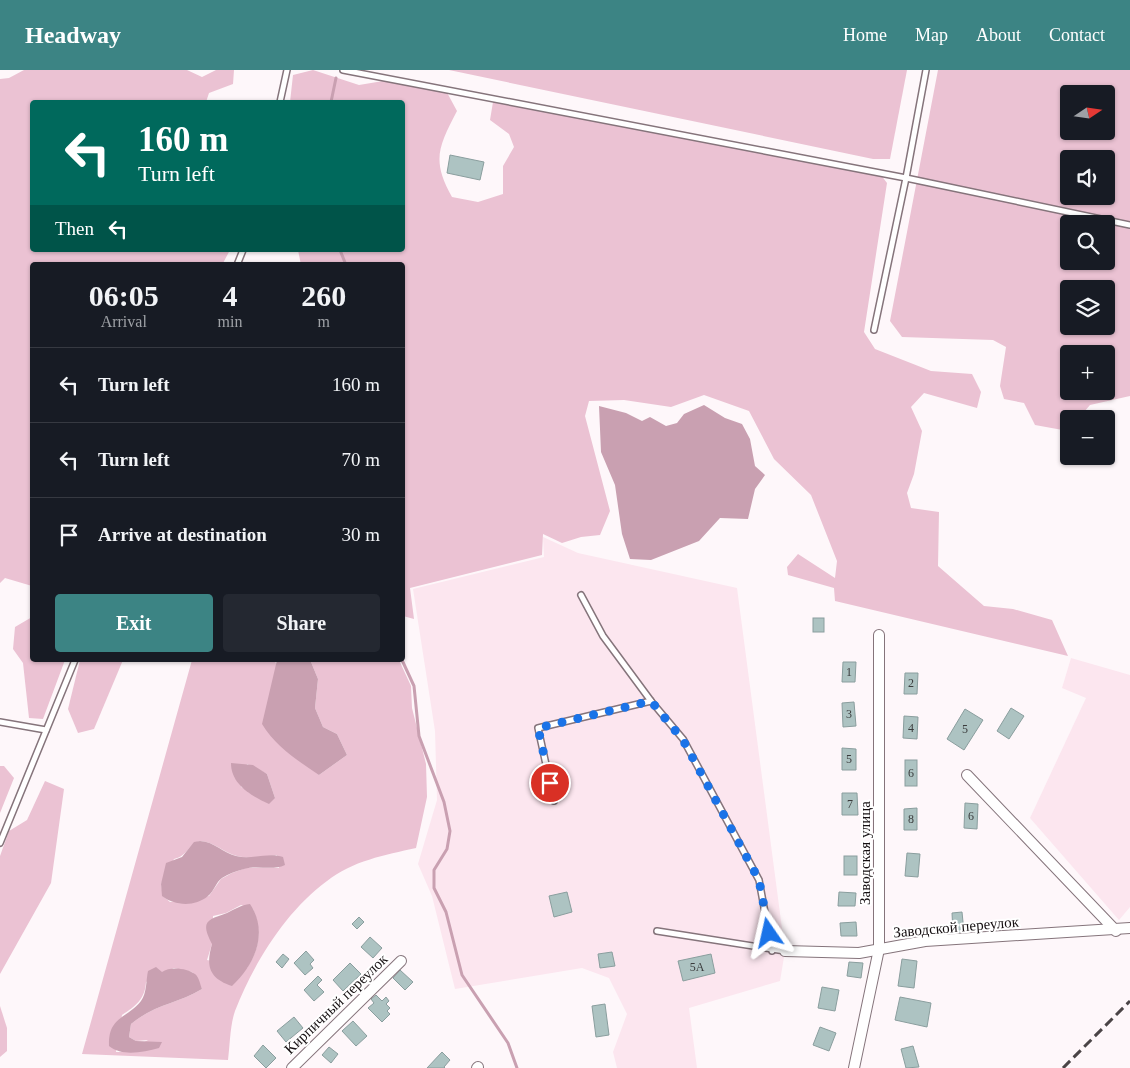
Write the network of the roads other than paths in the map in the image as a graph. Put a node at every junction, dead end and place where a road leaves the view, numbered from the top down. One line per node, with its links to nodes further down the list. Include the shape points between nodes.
1 (287, 70): 4 (lane)
2 (343, 70): 5 (lane)
3 (926, 70): 5 (lane)
4 (280, 100)
5 (906, 178): 6 (lane); 7 (lane)
6 (1130, 225)
7 (874, 330)
8 (581, 595): 11 (lane, via 603,636)
9 (880, 635): 20 (street, Заводская улица)
10 (74, 662): 13 (lane)
11 (651, 701): 15 (lane, via 538,728); 21 (lane, via 683,740 759,880)
12 (0, 722): 13 (lane)
13 (46, 730): 16 (lane)
14 (967, 775): 19 (street)
15 (554, 801)
16 (0, 843)
17 (1130, 928): 19 (street, Заводской переулок)
18 (657, 931): 21 (lane)
19 (1116, 931): 20 (street, Заводской переулок, via 925,941)
20 (879, 949): 22 (street, Заводской переулок, via 860,953); 25 (street, Заводская улица)
21 (772, 951): 22 (lane)
22 (785, 951)
23 (401, 961): 24 (street, Кирпичный переулок)
24 (292, 1068)
25 (854, 1068)

